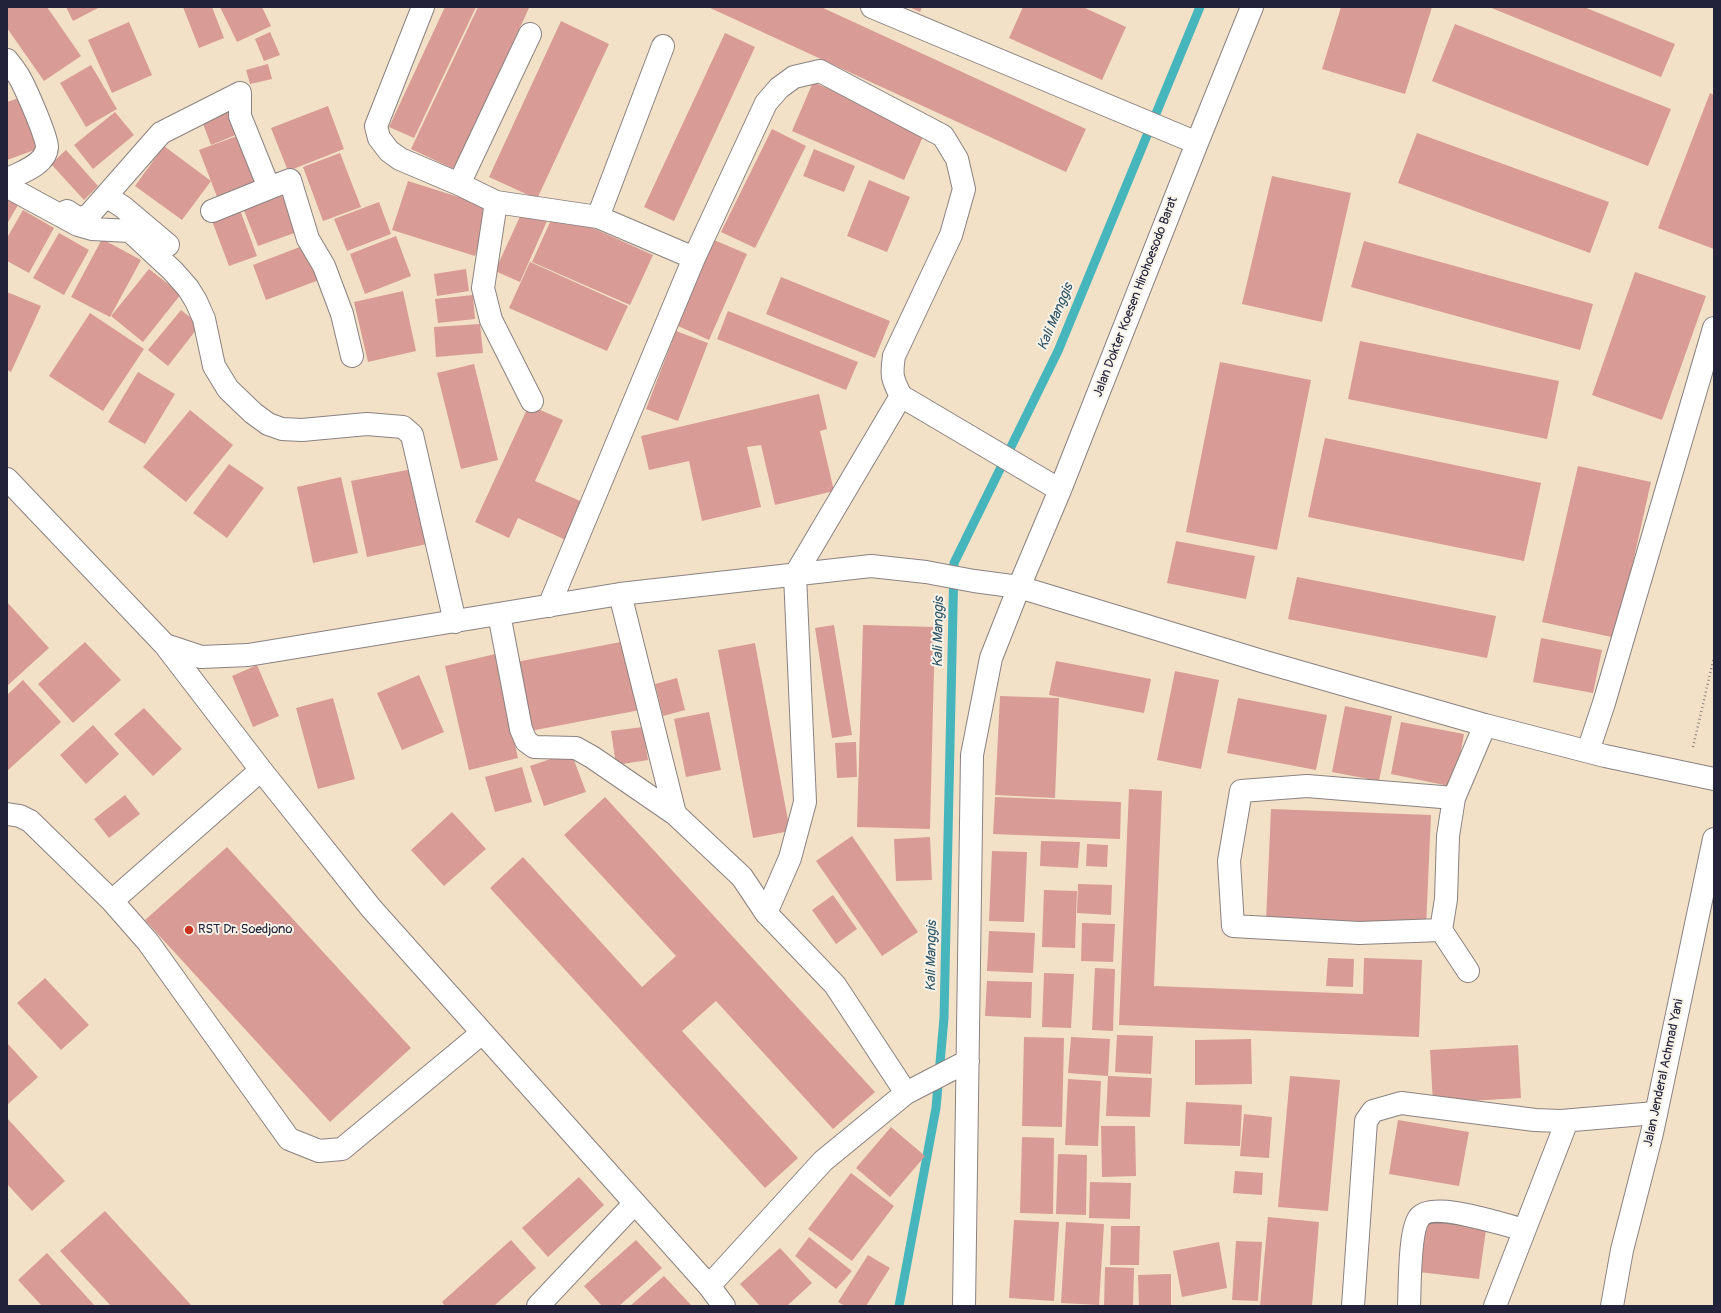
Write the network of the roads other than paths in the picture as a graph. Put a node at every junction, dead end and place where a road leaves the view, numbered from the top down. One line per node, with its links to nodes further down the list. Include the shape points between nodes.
1 (423, 7): 9 (street, via 376,126 379,138 389,151 400,159)
2 (872, 7): 7 (street)
3 (1252, 7): 7 (street, Jalan Dokter Koesen Hirohoesodo Barat)
4 (530, 34): 9 (street)
5 (663, 46): 14 (street)
6 (7, 60): 8 (street, via 19,76 47,147 39,162)
7 (1197, 143): 22 (street, Jalan Dokter Koesen Hirohoesodo Barat)
8 (8, 179): 11 (street, via 79,219 94,211); 28 (street, via 8,187 78,225 92,229 130,231 174,271 196,301 204,319 214,366 228,389 268,424 282,429 302,430 367,424 403,427 412,435)
9 (459, 184): 12 (street)
10 (269, 188): 11 (street, via 240,116 240,93 161,133); 13 (street); 18 (street, via 290,180 308,239 324,266 342,314)
11 (106, 196): 15 (street)
12 (496, 202): 14 (street); 20 (street, via 483,288 491,320)
13 (212, 211)
14 (598, 217): 16 (street)
15 (168, 245)
16 (694, 258): 19 (street, via 766,103 779,88 794,77 820,71 944,136 957,159 964,189 951,235 894,356 891,372); 26 (street)
17 (1714, 328): 31 (street)
18 (352, 356)
19 (901, 396): 22 (street); 23 (street)
20 (532, 401)
21 (7, 479): 29 (street)
22 (1060, 490): 24 (street, Jalan Dokter Koesen Hirohoesodo Barat)
23 (795, 575): 24 (street, via 871,566); 25 (street); 39 (street, via 805,802 790,858)
24 (1019, 587): 30 (street); 43 (street, Jalan Dokter Koesen Hirohoesodo Barat, via 991,658 972,755)
25 (620, 594): 26 (street); 36 (street)
26 (549, 606): 27 (street)
27 (499, 614): 28 (street); 36 (street, via 521,729 526,741 534,747 576,748)
28 (455, 622): 29 (street, via 248,655 201,657)
29 (164, 645): 32 (street)
30 (1486, 726): 31 (street); 34 (street)
31 (1588, 751): 33 (street)
32 (261, 770): 38 (street); 42 (street, via 371,908)
33 (1714, 779)
34 (1454, 798): 40 (street, via 1448,836 1446,899); 40 (street, via 1307,786 1241,790 1229,861 1233,926 1360,933)
35 (7, 814): 38 (street, via 30,821)
36 (675, 814): 39 (street, via 742,876)
37 (1714, 839): 45 (street, Jalan Jenderal Achmad Yani)
38 (112, 901): 42 (street, via 148,942 289,1139 319,1150 342,1149)
39 (766, 913): 44 (street, via 835,985)
40 (1441, 930): 41 (street)
41 (1468, 971)
42 (482, 1033): 47 (street)
43 (962, 1064): 44 (street); 52 (street, Jalan Dokter Koesen Hirohoesodo Barat)
44 (906, 1093): 49 (street, via 822,1161)
45 (1656, 1113): 46 (street); 56 (street, Jalan Jenderal Achmad Yani, via 1622,1250)
46 (1567, 1121): 48 (street); 53 (street, via 1535,1120 1401,1103 1373,1110 1366,1121)
47 (634, 1204): 49 (street); 50 (street)
48 (1523, 1231): 54 (street, via 1453,1212 1430,1211 1424,1214 1419,1218 1413,1238); 55 (street)
49 (709, 1286): 51 (street)
50 (538, 1306)
51 (724, 1306)
52 (964, 1306)
53 (1353, 1306)
54 (1409, 1306)
55 (1495, 1306)
56 (1612, 1306)

